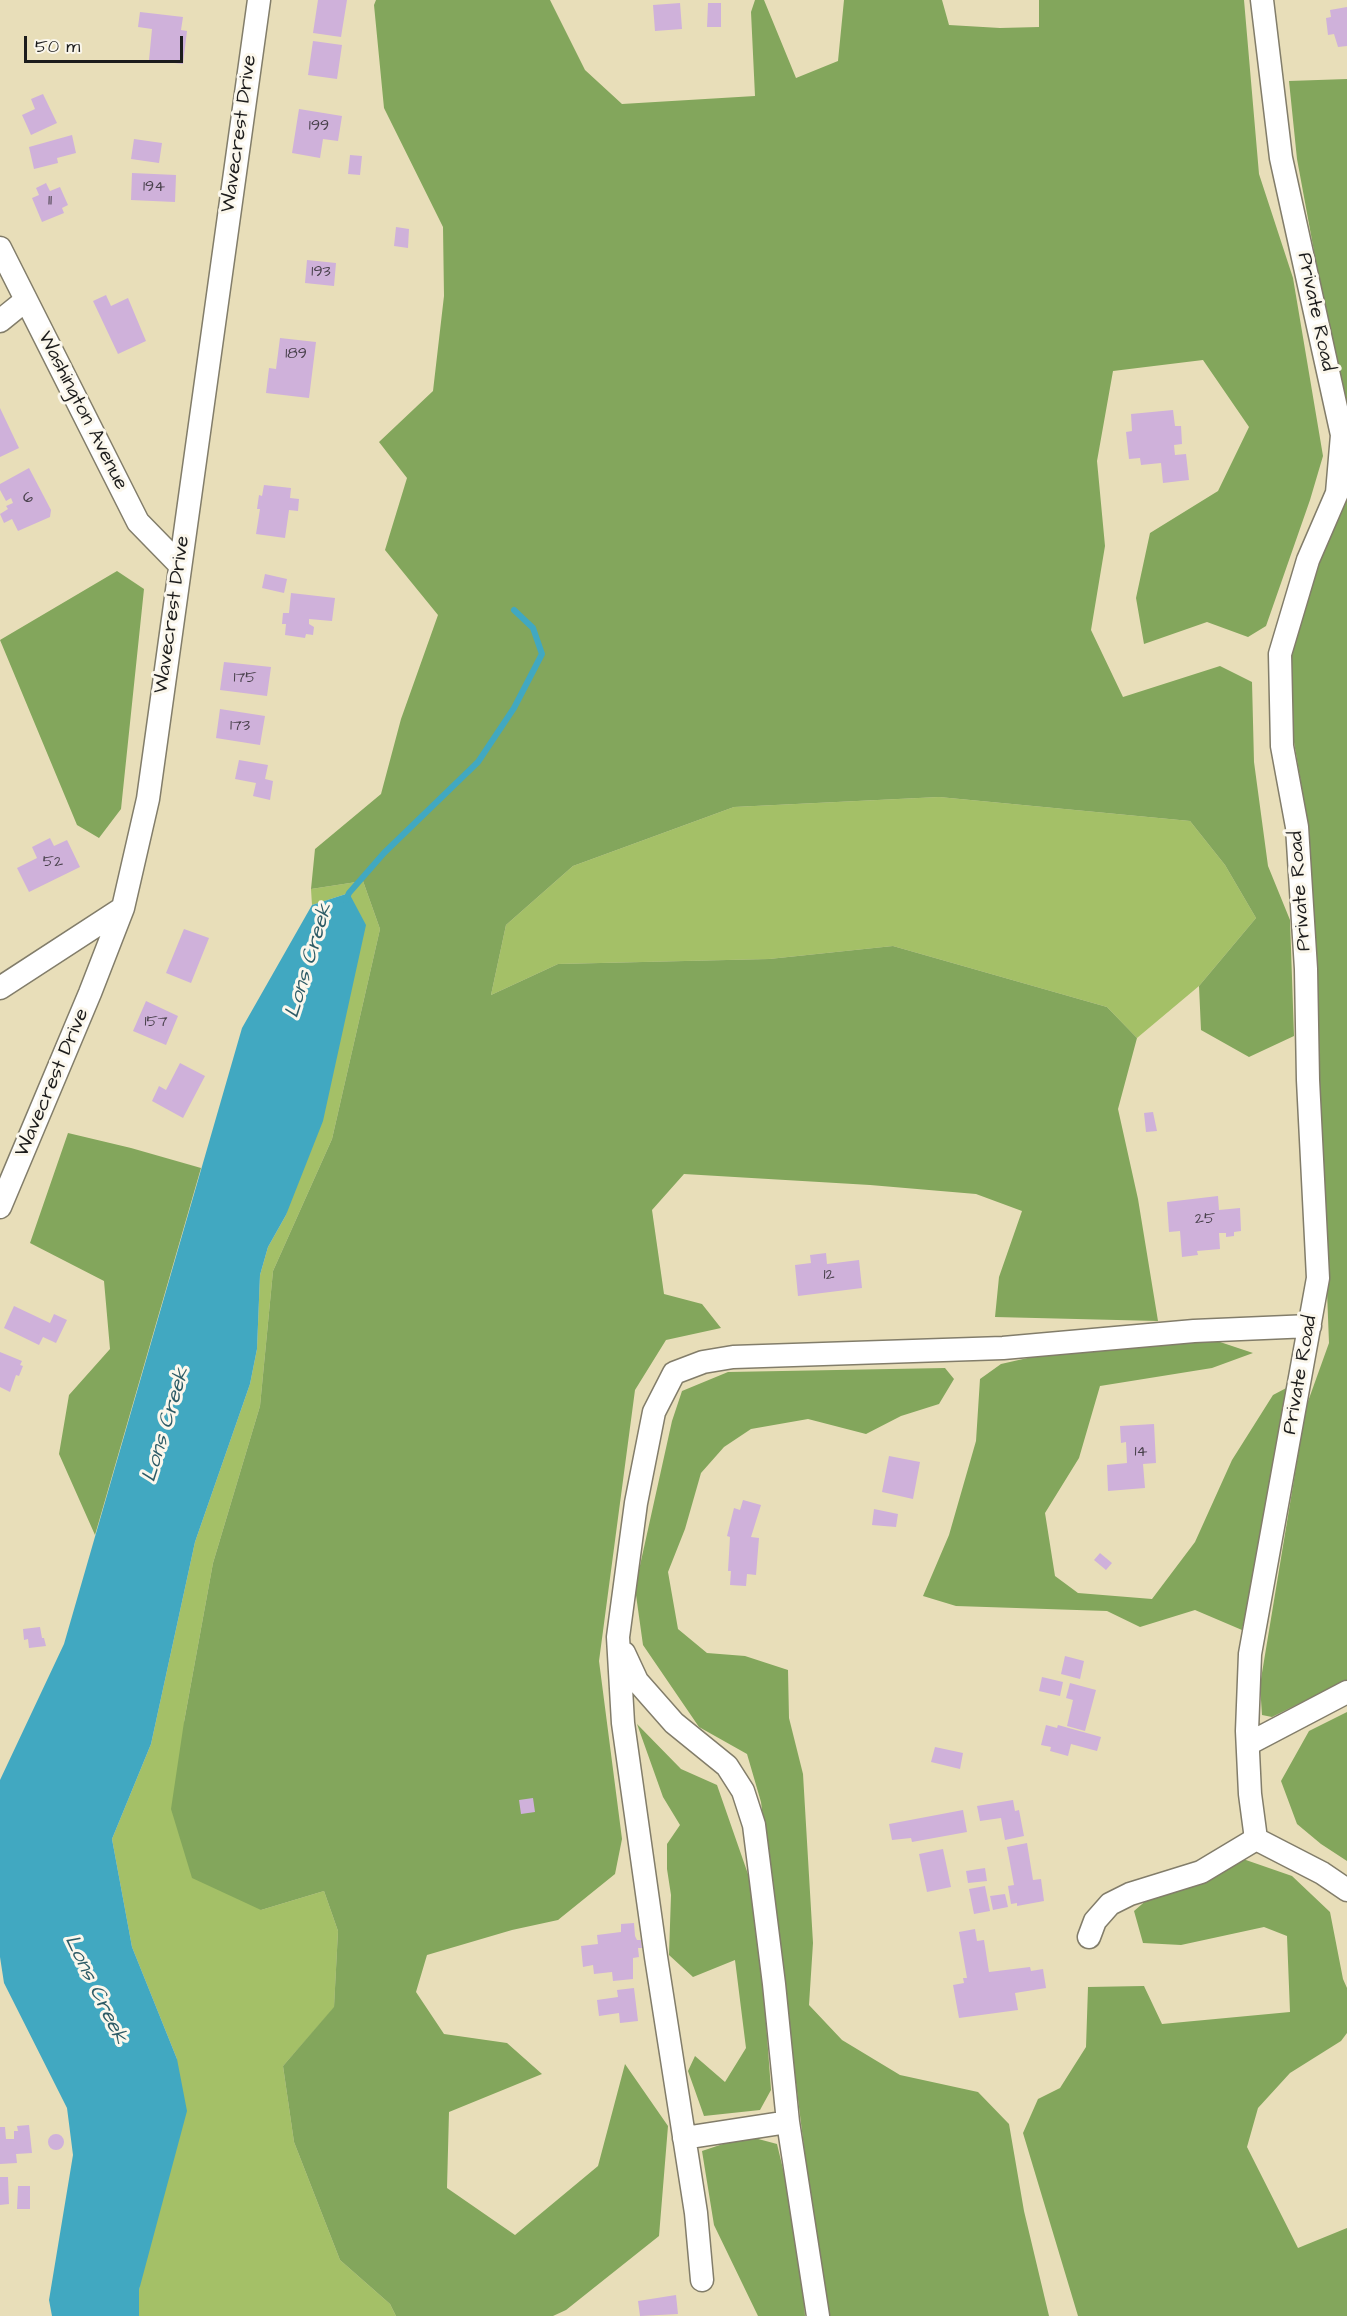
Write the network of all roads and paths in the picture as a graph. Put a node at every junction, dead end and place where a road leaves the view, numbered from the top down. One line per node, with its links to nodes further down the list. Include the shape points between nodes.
1 (259, 0): 6 (street, Wavecrest Drive)
2 (1262, 0): 10 (street, Private Road, via 1281,158 1342,435 1337,493 1308,560 1280,654 1282,746 1297,827 1306,969 1318,1278)
3 (0, 248): 4 (street, Washington Avenue)
4 (26, 300): 5 (street); 6 (street, Washington Avenue, via 138,522)
5 (0, 321)
6 (179, 564): 7 (street, Wavecrest Drive, via 148,799)
7 (123, 908): 8 (street); 9 (street, Wavecrest Drive)
8 (0, 988)
9 (0, 1207)
10 (1310, 1326): 11 (street, via 1194,1331 1003,1348 734,1357 703,1362 674,1373 654,1412 636,1503); 13 (street, Private Road, via 1250,1654)
11 (618, 1637): 17 (street, via 638,1682 674,1723 727,1766 743,1791 754,1825); 18 (street, via 623,1723)
12 (1347, 1692): 13 (street)
13 (1248, 1744): 14 (street, Private Road)
14 (1257, 1839): 15 (street); 16 (street, via 1201,1872 1110,1904 1095,1921)
15 (1347, 1890)
16 (1089, 1937)
17 (788, 2122): 18 (street); 20 (street)
18 (684, 2138): 19 (street)
19 (702, 2280)
20 (818, 2316)

